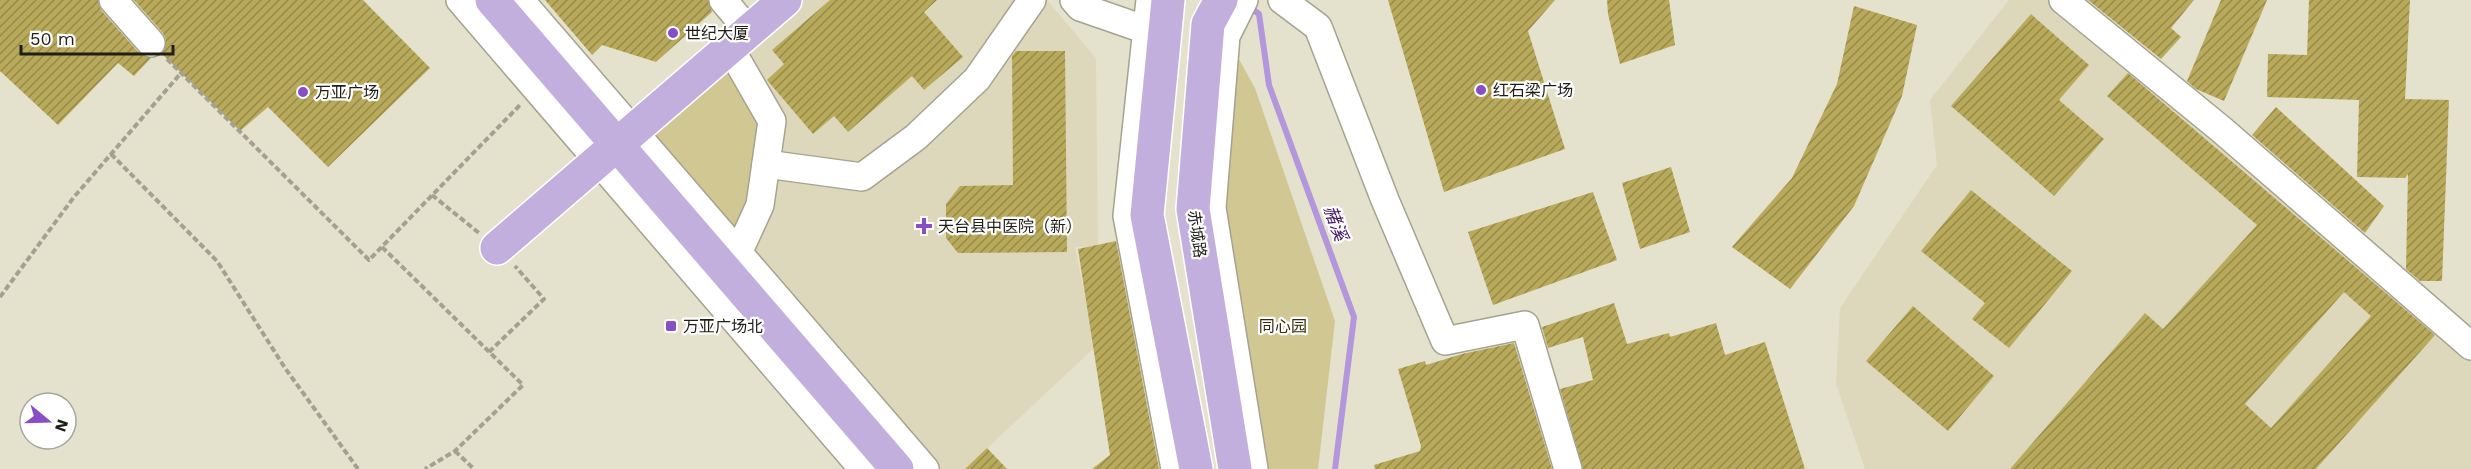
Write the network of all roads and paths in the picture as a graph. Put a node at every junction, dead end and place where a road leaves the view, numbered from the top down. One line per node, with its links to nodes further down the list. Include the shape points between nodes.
1 (113, 0): 17 (street)
2 (460, 0): 19 (street)
3 (492, 0): 20 (main road)
4 (520, 0): 20 (street)
5 (723, 0): 16 (street)
6 (785, 0): 16 (main road)
7 (1032, 0): 22 (street, via 977,79 916,136 862,177)
8 (1074, 0): 15 (street, via 1080,7)
9 (1150, 0): 15 (street)
10 (1168, 0): 15 (main road)
11 (1244, 0): 14 (street)
12 (1282, 0): 39 (street, via 1318,27 1445,341 1526,325)
13 (2063, 0): 27 (street, via 2222,130)
14 (1218, 20): 37 (main road, 赤城路, via 1192,209); 38 (street, via 1212,208)
15 (1154, 33): 35 (street, via 1127,216); 36 (main road, via 1147,215)
16 (740, 39): 20 (main road); 22 (street, via 772,121)
17 (151, 43): 18 (path)
18 (181, 73): 21 (path); 23 (path, via 369,261)
19 (537, 88): 20 (street); 23 (path)
20 (617, 146): 24 (main road); 25 (street); 32 (street); 33 (main road)
21 (111, 154): 26 (path); 29 (path, via 217,261 285,368)
22 (766, 164): 25 (street, via 760,205)
23 (382, 247): 28 (path, via 523,385)
24 (497, 248)
25 (739, 251): 34 (street)
26 (0, 297)
27 (2471, 346)
28 (455, 451): 30 (path); 31 (path)
29 (358, 469)
30 (425, 469)
31 (474, 469)
32 (863, 469)
33 (897, 469)
34 (925, 469)
35 (1174, 469)
36 (1196, 469)
37 (1235, 469)
38 (1254, 469)
39 (1568, 469)

